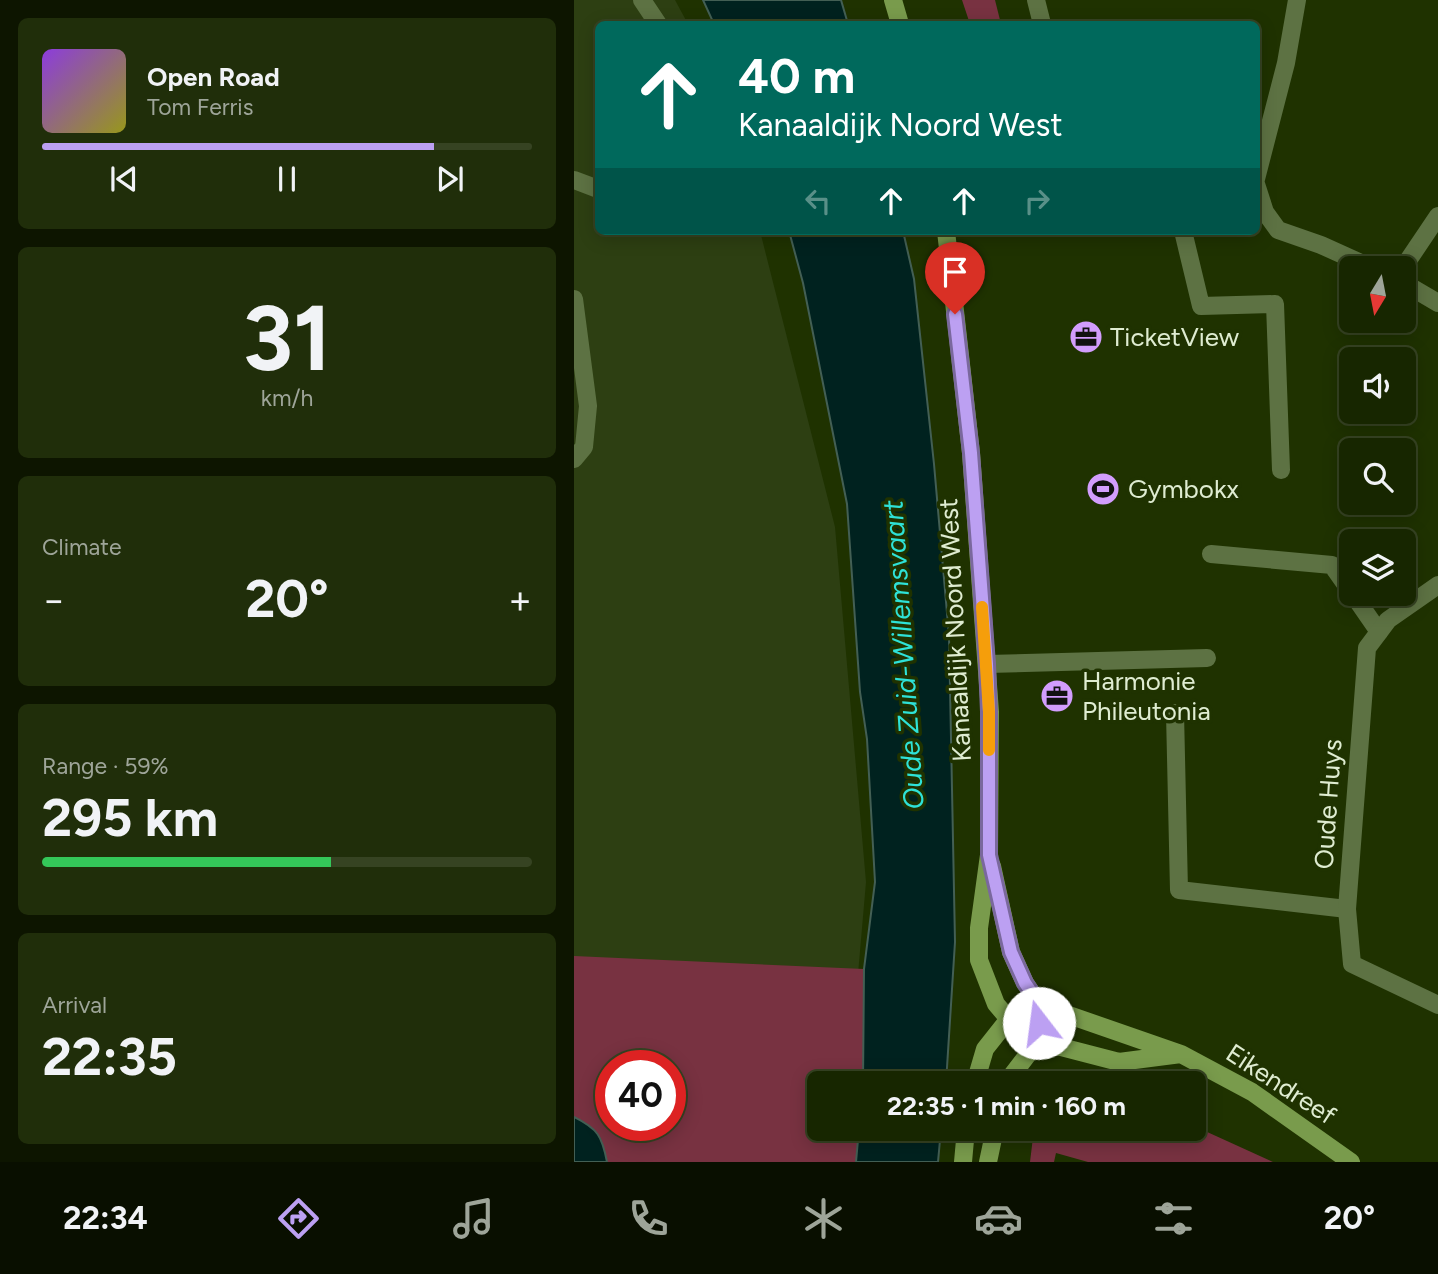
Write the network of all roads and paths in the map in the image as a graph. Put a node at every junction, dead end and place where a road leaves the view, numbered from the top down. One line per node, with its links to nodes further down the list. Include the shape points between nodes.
1 (642, 0): 5 (street)
2 (893, 0): 6 (street)
3 (1036, 0): 7 (street)
4 (1297, 0): 8 (street)
5 (656, 21)
6 (899, 21)
7 (1041, 21)
8 (1260, 166)
9 (574, 180): 10 (street)
10 (595, 188)
11 (1260, 195): 15 (street, via 1278,230)
12 (1438, 216): 16 (street)
13 (946, 235): 28 (street, Kanaaldijk Noord West, via 971,453)
14 (1184, 235): 21 (street, via 1201,306 1275,304)
15 (1345, 256)
16 (1411, 256)
17 (1416, 290): 19 (street)
18 (574, 299): 20 (street, via 589,405 584,447)
19 (1438, 303)
20 (574, 458)
21 (1281, 470)
22 (1211, 554): 23 (street, via 1332,565)
23 (1339, 575)
24 (1438, 585): 26 (street, Oude Huys, via 1388,620)
25 (1360, 606): 26 (street)
26 (1379, 632): 31 (street, Oude Huys, via 1367,648)
27 (1207, 658): 28 (street)
28 (987, 664): 30 (street, Kanaaldijk Noord West)
29 (1175, 713): 31 (street, via 1179,890)
30 (989, 855): 32 (street, via 1011,952); 34 (street, Kanaaldijk Noord West, via 979,960 996,1004)
31 (1347, 909): 33 (street, Oude Huys, via 1352,964)
32 (1040, 1005): 34 (street); 35 (street); 36 (street, Eikendreef)
33 (1438, 1005)
34 (1009, 1020): 35 (street); 37 (street, via 985,1049)
35 (1038, 1041): 36 (street, via 1119,1062); 38 (street)
36 (1181, 1054): 43 (street, Eikendreef, via 1252,1092)
37 (979, 1071)
38 (1015, 1071)
39 (965, 1141): 41 (street)
40 (992, 1141): 42 (street)
41 (963, 1162)
42 (988, 1162)
43 (1351, 1162)

